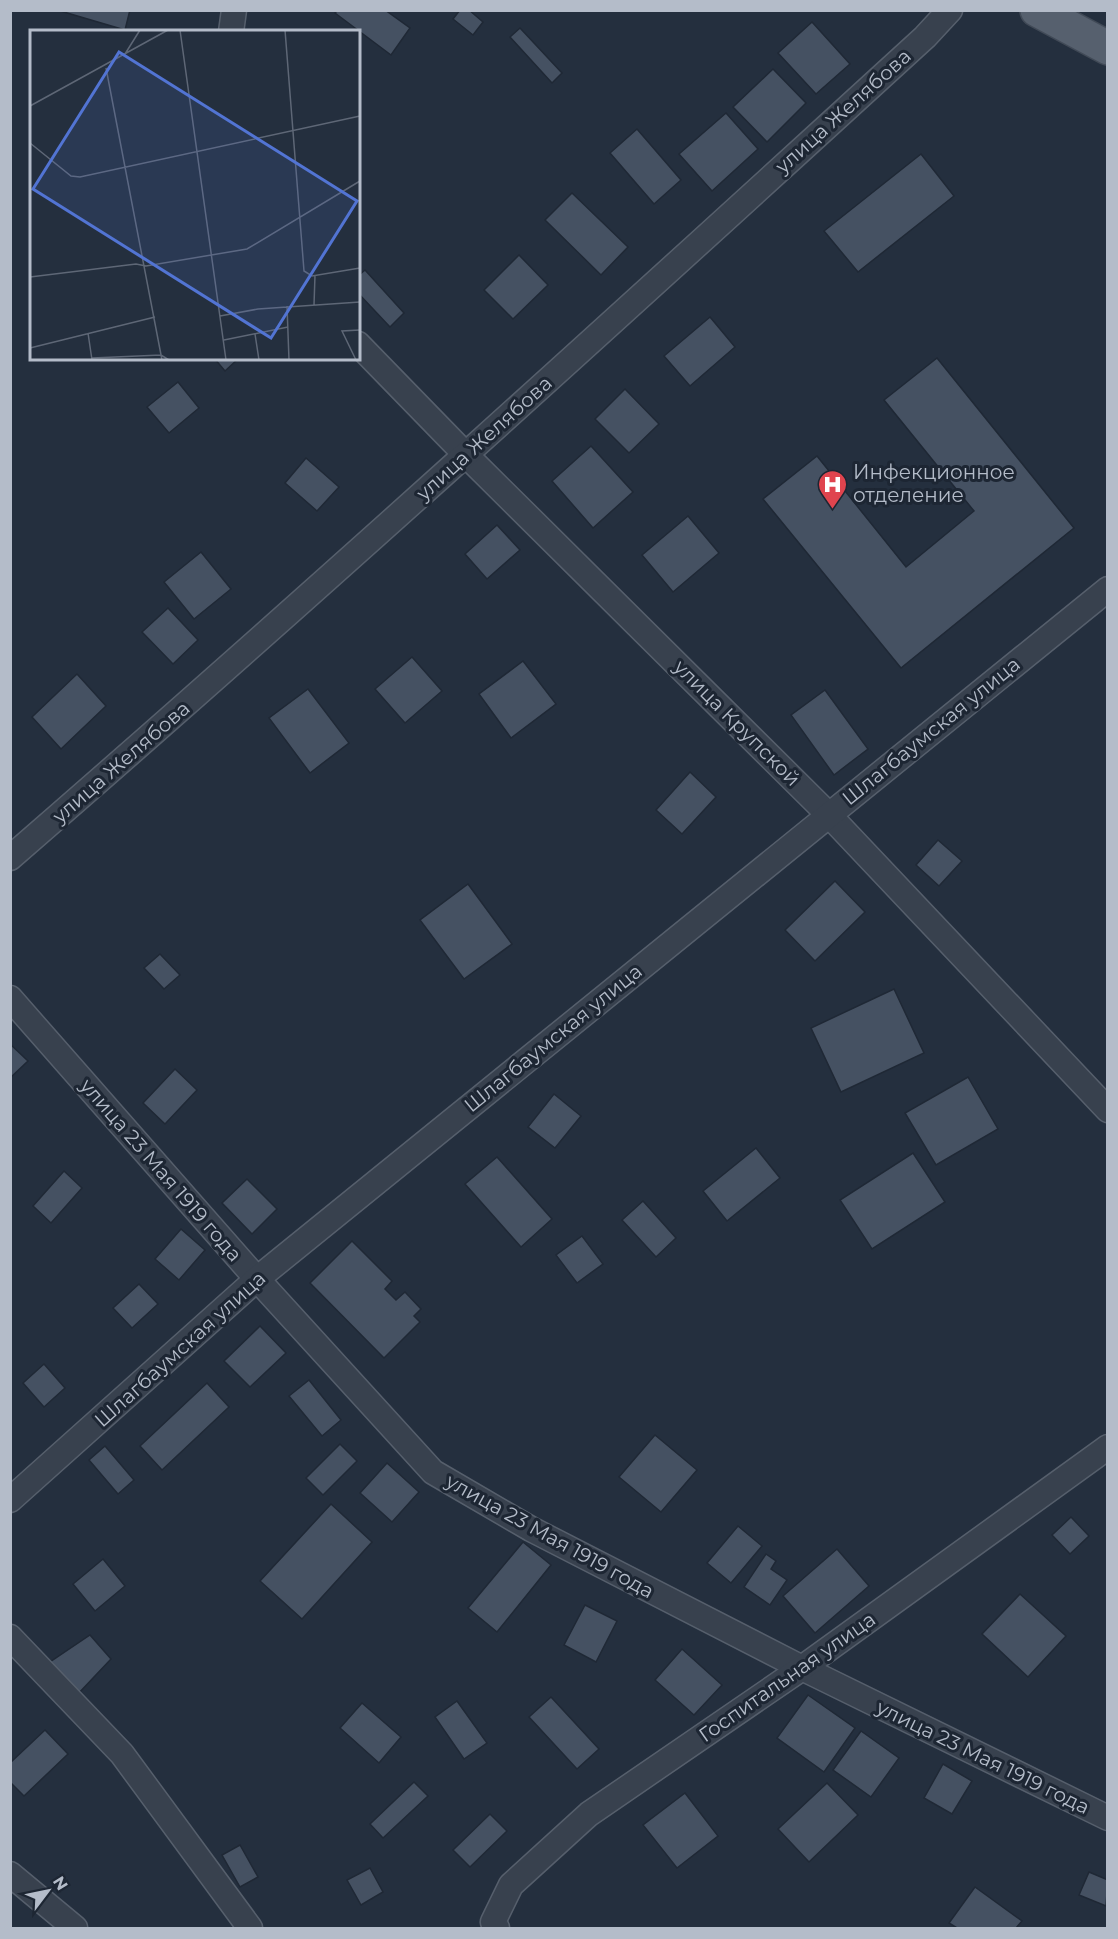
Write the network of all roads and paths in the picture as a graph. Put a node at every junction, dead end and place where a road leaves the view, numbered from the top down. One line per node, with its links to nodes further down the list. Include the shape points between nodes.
1 (234, 10): 6 (street)
2 (950, 10): 9 (street, улица Желябова)
3 (1038, 10): 7 (main road)
4 (1076, 10): 5 (main road)
5 (1107, 27)
6 (231, 30)
7 (1107, 48)
8 (360, 346): 9 (street, улица Крупской)
9 (466, 455): 11 (street, улица Крупской); 12 (street, улица Желябова)
10 (1107, 589): 11 (street, Шлагбаумская улица)
11 (828, 814): 14 (street, улица Крупской); 15 (street, Шлагбаумская улица)
12 (10, 858)
13 (10, 998): 15 (street, улица 23 Мая 1919 года)
14 (1107, 1110)
15 (257, 1279): 17 (street, Шлагбаумская улица); 19 (street, улица 23 Мая 1919 года, via 433,1472 531,1529)
16 (1107, 1447): 19 (street, Госпитальная улица)
17 (10, 1500)
18 (10, 1637): 22 (street, via 122,1754)
19 (802, 1668): 20 (street, улица 23 Мая 1919 года); 24 (street, Госпитальная улица, via 589,1814 511,1885 493,1922)
20 (1107, 1818)
21 (10, 1874): 23 (street)
22 (242, 1926)
23 (75, 1929)
24 (497, 1929)

